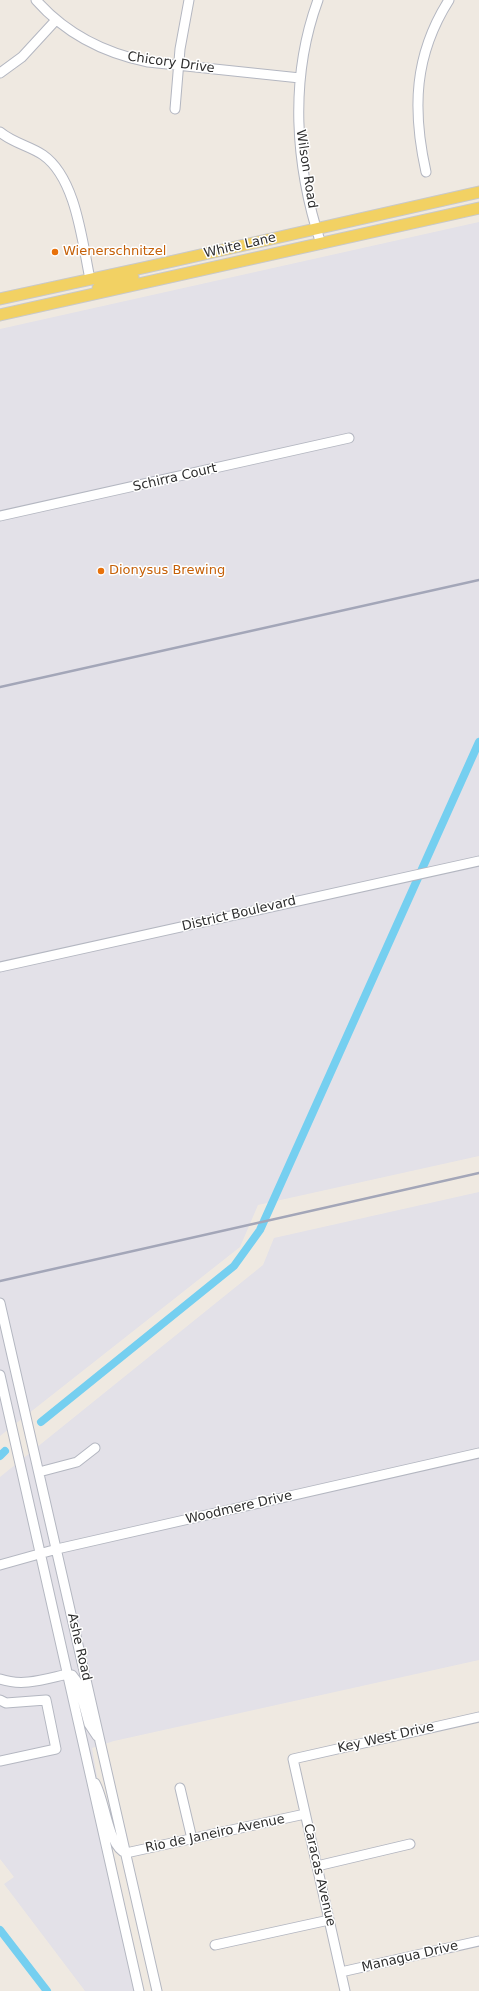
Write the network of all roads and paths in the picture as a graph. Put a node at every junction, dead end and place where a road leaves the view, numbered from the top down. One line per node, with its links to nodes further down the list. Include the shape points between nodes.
1 (36, 0): 5 (street, Chicory Drive)
2 (189, 0): 6 (street)
3 (318, 0): 8 (street, Wilson Road, via 309,30)
4 (449, 0): 11 (street, via 428,42 419,79 417,118)
5 (56, 20): 6 (street, Chicory Drive, via 77,35 112,53); 7 (street, via 22,57)
6 (178, 66): 8 (street, Chicory Drive); 9 (street)
7 (0, 73)
8 (300, 78): 14 (street, Wilson Road, via 302,160)
9 (175, 109)
10 (0, 132): 17 (street, via 10,140 44,155 61,172 71,193)
11 (426, 172)
12 (479, 192): 14 (main road, White Lane)
13 (479, 208): 15 (main road, White Lane)
14 (316, 228): 15 (street, Wilson Road); 16 (main road, White Lane)
15 (321, 244): 18 (main road, White Lane)
16 (147, 267): 17 (main road, White Lane); 18 (main road, via 143,274 101,286)
17 (90, 278): 19 (main road, White Lane); 20 (main road, via 86,287 76,292)
18 (93, 295): 20 (main road, White Lane)
19 (0, 298)
20 (19, 311): 21 (main road, White Lane)
21 (0, 315)
22 (349, 438): 23 (street, Schirra Court)
23 (0, 516)
24 (479, 861): 25 (street, District Boulevard)
25 (0, 967)
26 (0, 1303): 30 (street, Ashe Road)
27 (0, 1375): 32 (street, Ashe Road)
28 (96, 1448): 30 (street, via 77,1462)
29 (479, 1453): 31 (street, Woodmere Drive)
30 (39, 1472): 31 (street, Ashe Road)
31 (57, 1549): 32 (street, Woodmere Drive); 38 (street, Ashe Road)
32 (40, 1553): 33 (street, Woodmere Drive); 34 (street, Ashe Road)
33 (0, 1565)
34 (68, 1674): 35 (street, via 22,1683); 38 (street, via 72,1675 78,1684 89,1724); 41 (street, Ashe Road)
35 (0, 1679)
36 (0, 1700): 40 (street, via 6,1703 46,1700 56,1749)
37 (479, 1717): 39 (street, Key West Drive)
38 (100, 1740): 46 (street, Ashe Road)
39 (293, 1759): 43 (street, Caracas Avenue)
40 (0, 1762)
41 (90, 1777): 46 (street, via 100,1793 114,1844); 52 (street, Ashe Road)
42 (180, 1788): 44 (street)
43 (305, 1814): 44 (street, Rio de Janeiro Avenue); 47 (street, Caracas Avenue)
44 (192, 1839): 46 (street, Rio de Janeiro Avenue)
45 (410, 1844): 47 (street)
46 (126, 1853): 53 (street, Ashe Road)
47 (317, 1866): 48 (street, Caracas Avenue)
48 (329, 1920): 50 (street); 51 (street, Caracas Avenue)
49 (479, 1941): 51 (street, Managua Drive)
50 (216, 1945)
51 (341, 1972): 54 (street, Caracas Avenue)
52 (139, 1991)
53 (157, 1991)
54 (345, 1991)

